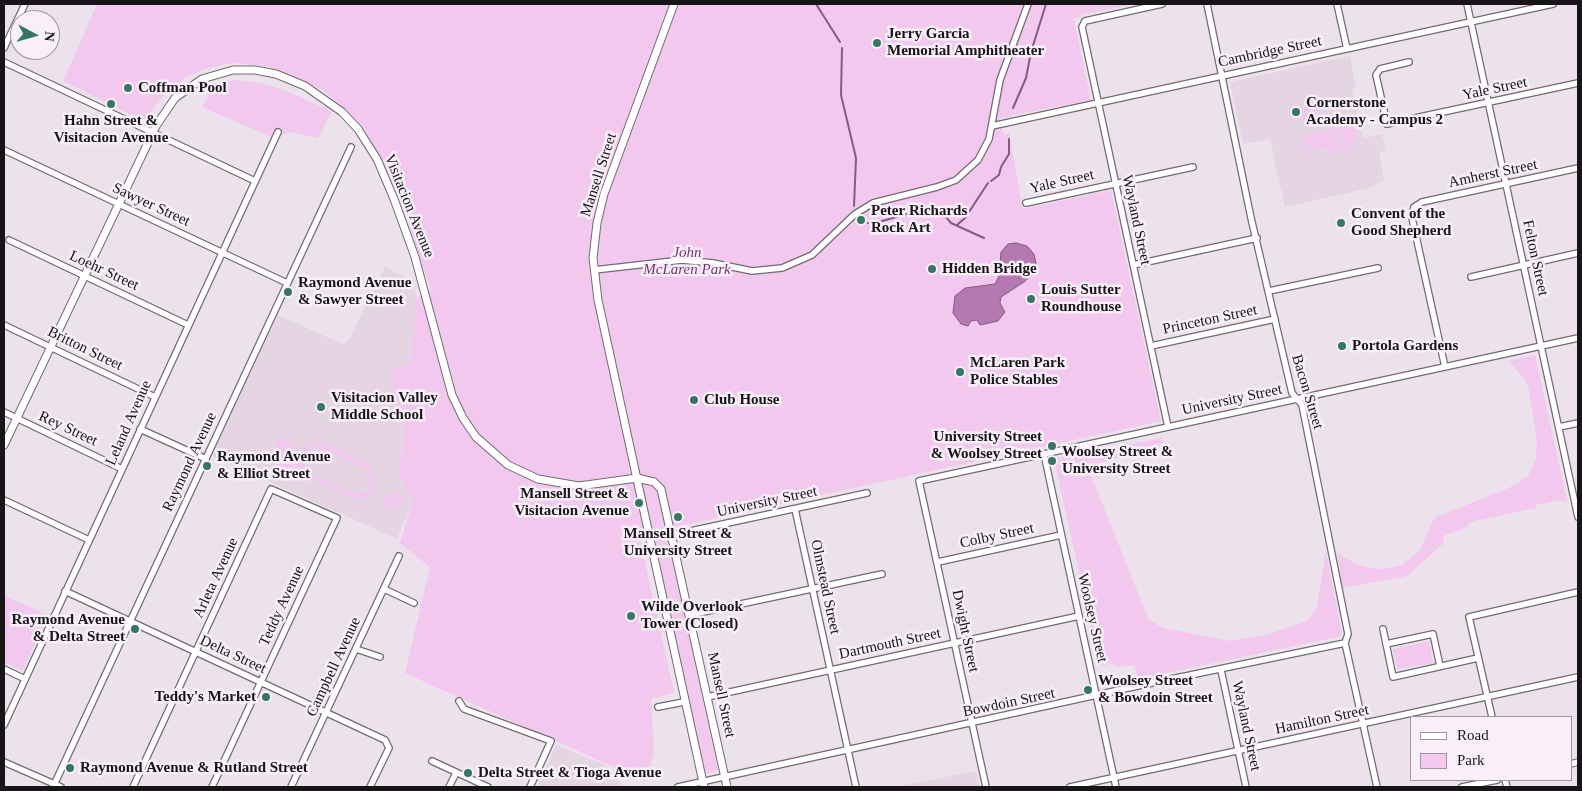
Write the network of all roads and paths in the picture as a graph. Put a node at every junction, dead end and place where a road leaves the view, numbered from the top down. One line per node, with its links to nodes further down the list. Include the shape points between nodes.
1 (25, 4): 10 (street)
2 (674, 4): 37 (street, Mansell Street, via 604,194 597,223)
3 (1028, 4): 18 (street, via 1000,80)
4 (1162, 4): 16 (street, Wayland Street, via 1085,21 1082,28)
5 (1206, 4): 14 (street, Bacon Street)
6 (1337, 4): 11 (street)
7 (1467, 4): 9 (street, Felton Street)
8 (1552, 4): 9 (street, Cambridge Street)
9 (1471, 22): 11 (street, Cambridge Street); 17 (street, Felton Street)
10 (4, 48)
11 (1347, 49): 14 (street, Cambridge Street)
12 (4, 62): 20 (street)
13 (1410, 62): 17 (street, Yale Street, via 1380,69 1376,75 1387,124)
14 (1222, 76): 16 (street, Cambridge Street); 30 (street, Bacon Street)
15 (1578, 83): 17 (street, Yale Street)
16 (1098, 103): 18 (street, Cambridge Street); 26 (street, Wayland Street)
17 (1489, 103): 27 (street, Felton Street)
18 (992, 126): 37 (street, via 978,160 964,174 937,187 873,203 855,214 820,248 793,265 752,271 682,260)
19 (278, 132): 25 (street, Leland Avenue)
20 (153, 133): 25 (street); 29 (street, Visitacion Avenue); 62 (street, Visitacion Avenue, via 168,106 183,90 202,78 222,72 244,70 276,74 323,96 358,130 385,177 421,274 452,395 476,436 508,465 548,482 590,486)
21 (351, 147): 40 (street, Raymond Avenue)
22 (4, 150): 29 (street, Sawyer Street)
23 (1193, 167): 26 (street, Yale Street)
24 (1578, 168): 27 (street, Amherst Street)
25 (255, 181): 32 (street, Leland Avenue)
26 (1116, 183): 28 (street, Yale Street); 35 (street, Wayland Street)
27 (1506, 184): 34 (street, Felton Street); 49 (street, Amherst Street, via 1422,202 1414,207 1412,218)
28 (1026, 203)
29 (118, 204): 32 (street, Sawyer Street); 38 (street, Visitacion Avenue)
30 (1257, 238): 35 (street); 41 (street, Bacon Street)
31 (9, 240): 38 (street, Loehr Street)
32 (221, 253): 40 (street, Sawyer Street); 44 (street, Leland Avenue)
33 (1578, 253): 34 (street)
34 (1524, 264): 39 (street); 47 (street, Felton Street)
35 (1133, 265): 46 (street, Wayland Street)
36 (1378, 268): 41 (street, Princeton Street)
37 (594, 270): 62 (street, Mansell Street)
38 (84, 276): 44 (street, Loehr Street); 48 (street, Visitacion Avenue)
39 (1470, 277)
40 (287, 283): 60 (street, Raymond Avenue)
41 (1269, 291): 42 (street, Bacon Street)
42 (1275, 319): 46 (street, Princeton Street); 51 (street, Bacon Street, via 1292,393)
43 (4, 325): 48 (street, Britton Street)
44 (188, 325): 50 (street, Leland Avenue)
45 (1578, 338): 47 (street, University Street)
46 (1151, 346): 55 (street, Wayland Street)
47 (1541, 346): 49 (street, University Street); 56 (street, Felton Street)
48 (50, 347): 50 (street, Britton Street); 53 (street, Visitacion Avenue)
49 (1445, 367): 51 (street, University Street)
50 (154, 397): 57 (street, Leland Avenue)
51 (1297, 399): 55 (street, University Street); 86 (street, Bacon Street, via 1302,405 1330,537 1348,634)
52 (4, 412): 53 (street, Rey Street)
53 (17, 419): 58 (street, Visitacion Avenue); 61 (street, Rey Street)
54 (1578, 423): 56 (street)
55 (1168, 427): 59 (street, University Street)
56 (1559, 427): 67 (street, Felton Street)
57 (140, 429): 60 (street); 61 (street, Leland Avenue)
58 (4, 445)
59 (1044, 454): 63 (street, University Street); 71 (street, Woolsey Street)
60 (206, 459): 83 (street, Raymond Avenue)
61 (122, 469): 72 (street, Leland Avenue)
62 (637, 478): 70 (street, Mansell Street, via 654,482 661,489); 103 (street, Mansell Street)
63 (919, 481): 74 (street, Dwight Street)
64 (271, 488): 89 (street, Arleta Avenue); 98 (street, Teddy Avenue, via 338,518)
65 (867, 493): 68 (street, University Street)
66 (4, 500): 72 (street)
67 (1577, 508): 69 (street, Felton Street)
68 (795, 509): 70 (street, University Street); 77 (street, Olmstead Street)
69 (1578, 518)
70 (672, 535): 81 (street, Mansell Street)
71 (1061, 535): 74 (street, Colby Street); 82 (street, Woolsey Street)
72 (89, 540): 78 (street, Leland Avenue)
73 (399, 556): 76 (street, Campbell Avenue)
74 (938, 562): 85 (street, Dwight Street)
75 (882, 574): 77 (street)
76 (384, 589): 80 (street); 88 (street, Campbell Avenue)
77 (813, 589): 81 (street); 94 (street, Olmstead Street)
78 (65, 592): 83 (street, Delta Street); 97 (street, Leland Avenue)
79 (1578, 592): 91 (street, via 1469,617)
80 (414, 603)
81 (689, 615): 100 (street, Mansell Street)
82 (1079, 616): 85 (street, Dartmouth Street); 99 (street, Woolsey Street)
83 (131, 622): 89 (street, Delta Street); 119 (street, Raymond Avenue)
84 (1383, 629): 87 (street)
85 (955, 642): 94 (street, Dartmouth Street); 107 (street, Dwight Street)
86 (1345, 643): 95 (street, Bowdoin Street); 108 (street, Bacon Street)
87 (1386, 644): 92 (street, via 1433,634); 92 (street, via 1393,677)
88 (356, 649): 90 (street); 105 (street, Campbell Avenue)
89 (195, 652): 98 (street, Delta Street); 121 (street, Arleta Avenue)
90 (380, 658)
91 (1478, 658): 92 (street); 101 (street)
92 (1440, 666)
93 (4, 669): 97 (street)
94 (830, 670): 100 (street, Dartmouth Street); 110 (street, Olmstead Street)
95 (1221, 670): 99 (street, Bowdoin Street); 111 (street, Wayland Street)
96 (1578, 677): 101 (street, Hamilton Street)
97 (25, 679): 109 (street, Leland Avenue)
98 (261, 682): 105 (street, Delta Street); 122 (street, Teddy Avenue)
99 (1097, 696): 107 (street, Bowdoin Street); 116 (street, Woolsey Street)
100 (707, 697): 115 (street, Mansell Street)
101 (1487, 697): 106 (street); 108 (street, Hamilton Street)
102 (459, 702): 127 (street, via 464,709 551,741)
103 (684, 702): 104 (street); 118 (street, Mansell Street)
104 (658, 707)
105 (327, 712): 123 (street, Campbell Avenue); 124 (street, Delta Street, via 388,743 389,748)
106 (1492, 716)
107 (972, 724): 110 (street, Bowdoin Street); 131 (street, Dwight Street)
108 (1363, 724): 111 (street, Hamilton Street); 135 (street, Bacon Street)
109 (4, 725)
110 (848, 751): 115 (street, Bowdoin Street); 130 (street, Olmstead Street)
111 (1238, 751): 116 (street, Hamilton Street); 134 (street, Wayland Street)
112 (432, 761): 114 (street)
113 (4, 762): 119 (street)
114 (456, 772): 125 (street); 126 (street)
115 (725, 777): 118 (street, Bowdoin Street); 129 (street, Mansell Street)
116 (1114, 778): 132 (street, Hamilton Street); 133 (street, Woolsey Street)
117 (1491, 781): 136 (street)
118 (703, 785): 128 (street, Bowdoin Street)
119 (54, 786): 120 (street)
120 (61, 787)
121 (132, 787)
122 (212, 787)
123 (291, 787)
124 (370, 787)
125 (449, 787)
126 (488, 787)
127 (530, 787)
128 (678, 787)
129 (727, 787)
130 (856, 787)
131 (986, 787)
132 (1070, 787)
133 (1116, 787)
134 (1246, 787)
135 (1377, 787)
136 (1462, 787)

